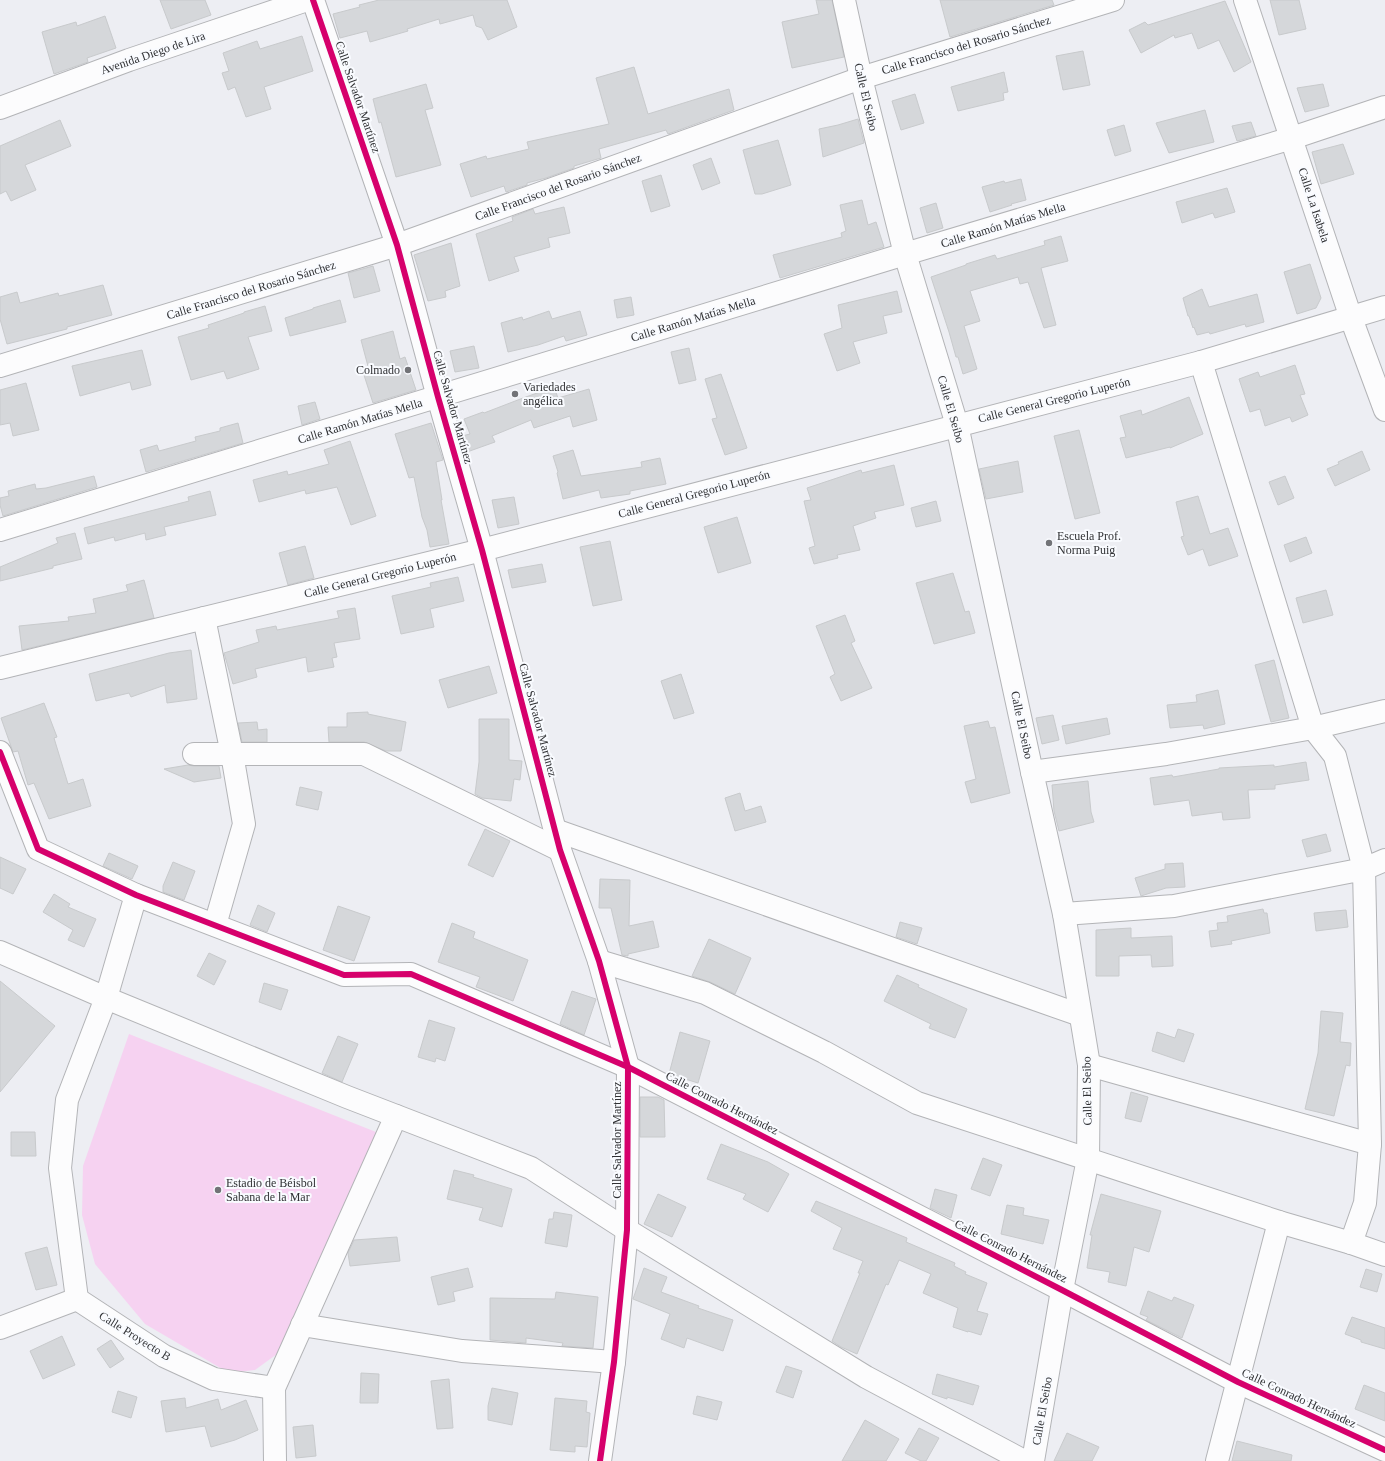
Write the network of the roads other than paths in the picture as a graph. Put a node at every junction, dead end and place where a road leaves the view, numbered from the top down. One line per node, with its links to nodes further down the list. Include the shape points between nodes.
1 (307, 0): 8 (street, Avenida Diego de Lira, via 129,60)
2 (313, 0): 10 (street, Calle Salvador Martínez)
3 (844, 0): 6 (street, Calle El Seibo)
4 (1113, 0): 6 (street, Calle Francisco del Rosario Sánchez)
5 (1245, 0): 9 (street, Calle La Isabela)
6 (861, 78): 10 (street, Calle Francisco del Rosario Sánchez); 11 (street, Calle El Seibo)
7 (1385, 107): 9 (street, Calle Ramón Matías Mella)
8 (0, 108)
9 (1292, 138): 11 (street, Calle Ramón Matías Mella); 13 (street, Calle La Isabela)
10 (397, 245): 15 (street, Calle Francisco del Rosario Sánchez); 16 (street, Calle Salvador Martínez)
11 (905, 254): 16 (street, Calle Ramón Matías Mella); 18 (street, Calle El Seibo)
12 (1385, 307): 13 (street, Calle General Gregorio Luperón)
13 (1351, 318): 14 (street, Calle General Gregorio Luperón); 17 (street, Calle La Isabela)
14 (1201, 362): 18 (street, Calle General Gregorio Luperón); 24 (street)
15 (0, 366)
16 (438, 397): 19 (street, Calle Ramón Matías Mella); 20 (street, Calle Salvador Martínez)
17 (1385, 410)
18 (957, 425): 20 (street, Calle General Gregorio Luperón); 28 (street, Calle El Seibo)
19 (0, 530)
20 (482, 550): 21 (street, Calle General Gregorio Luperón); 29 (street, Calle Salvador Martínez)
21 (204, 618): 22 (street, Calle General Gregorio Luperón); 27 (street)
22 (0, 668)
23 (1385, 711): 24 (street)
24 (1313, 728): 28 (street, via 1166,754); 31 (street, via 1334,756)
25 (0, 752): 32 (street, via 38,849)
26 (194, 754): 27 (street)
27 (232, 754): 29 (street, via 364,754); 34 (street, via 244,824)
28 (1032, 772): 33 (street, Calle El Seibo)
29 (558, 840): 36 (street, Calle Salvador Martínez); 38 (street)
30 (1385, 860): 31 (street)
31 (1364, 869): 33 (street, via 1174,906); 42 (street)
32 (136, 895): 34 (street, Calle Conrado Hernández); 37 (street)
33 (1064, 914): 38 (street, Calle El Seibo)
34 (215, 925): 40 (street, Calle Conrado Hernández, via 344,975 411,974)
35 (0, 952): 37 (street)
36 (599, 961): 40 (street, Calle Salvador Martínez); 43 (street, via 705,993 824,1052 917,1103)
37 (106, 998): 41 (street); 49 (street, via 67,1100 60,1168)
38 (1080, 1015): 39 (street, Calle El Seibo)
39 (1089, 1065): 42 (street); 43 (street, Calle El Seibo)
40 (628, 1067): 45 (street, Calle Salvador Martínez); 48 (street, Calle Conrado Hernández)
41 (396, 1116): 45 (street, via 532,1168); 50 (street)
42 (1370, 1144): 46 (street, via 1365,1203)
43 (1088, 1159): 44 (street); 48 (street, Calle El Seibo)
44 (1279, 1222): 46 (street); 53 (street)
45 (627, 1230): 52 (street, Calle Salvador Martínez); 58 (street, via 866,1377)
46 (1351, 1242): 47 (street)
47 (1385, 1256)
48 (1062, 1290): 53 (street, Calle Conrado Hernández); 59 (street, Calle El Seibo)
49 (77, 1299): 51 (street); 54 (street, Calle Proyecto B, via 164,1356 214,1379)
50 (302, 1325): 52 (street, via 462,1351); 54 (street)
51 (0, 1328)
52 (614, 1362): 57 (street, Calle Salvador Martínez)
53 (1238, 1382): 55 (street, Calle Conrado Hernández); 60 (street)
54 (274, 1388): 56 (street)
55 (1385, 1450)
56 (275, 1461)
57 (600, 1461)
58 (1024, 1461)
59 (1033, 1461)
60 (1217, 1461)

